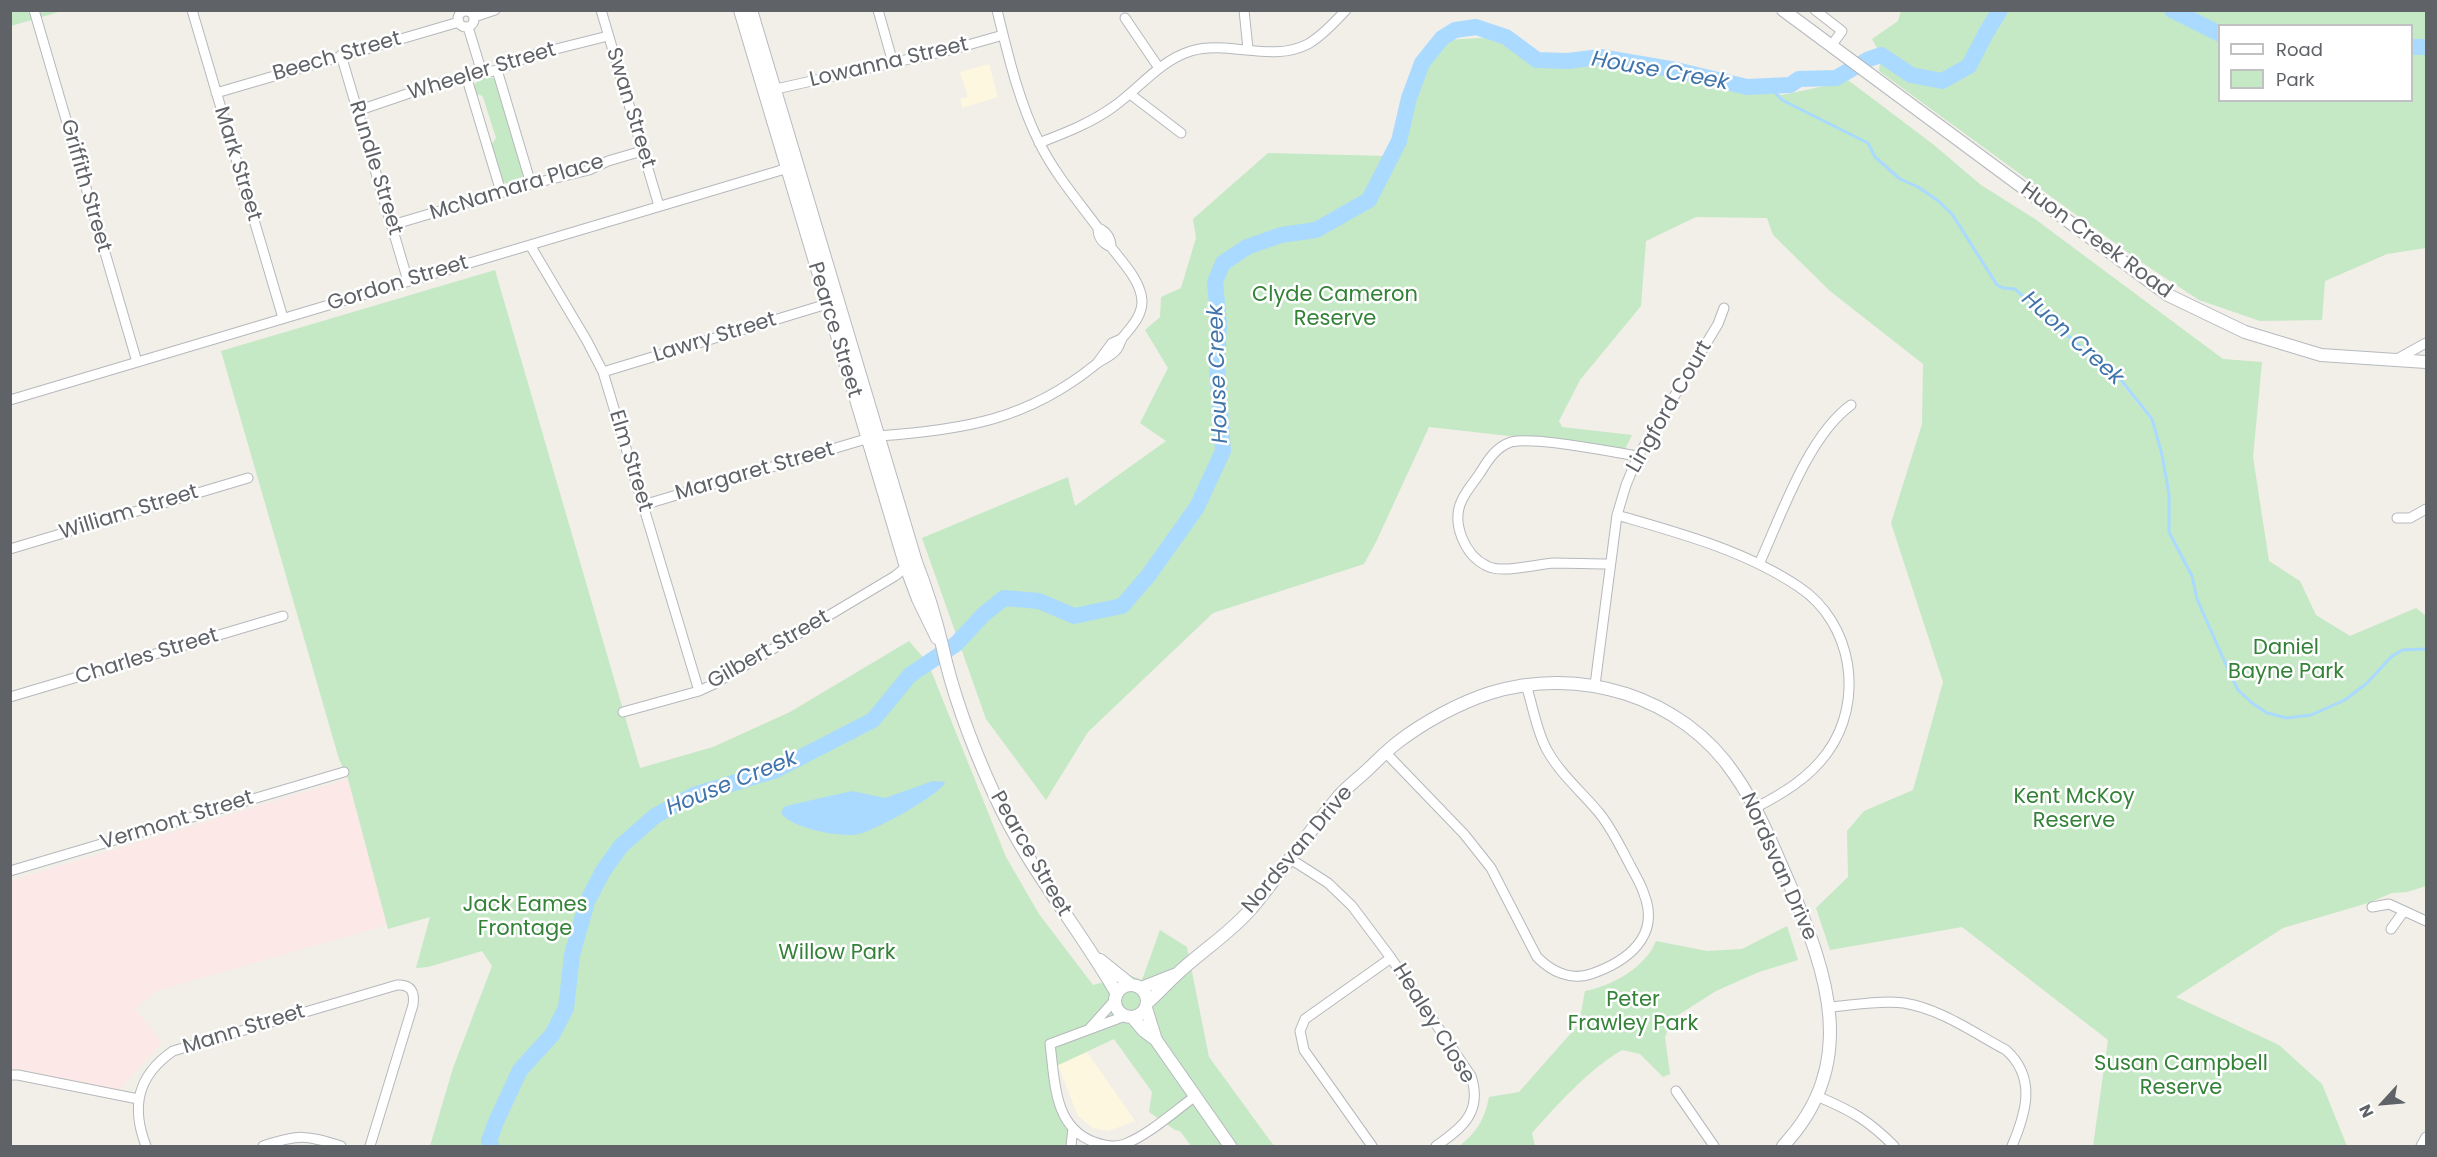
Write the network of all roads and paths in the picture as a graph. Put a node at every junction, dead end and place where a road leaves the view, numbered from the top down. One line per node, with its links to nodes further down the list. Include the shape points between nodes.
1 (34, 10): 47 (street, Griffith Street)
2 (192, 10): 29 (street, Mark Street)
3 (495, 10): 14 (street)
4 (601, 10): 19 (street, Swan Street)
5 (740, 10): 28 (street, Pearce Street)
6 (751, 10): 28 (street, Pearce Street)
7 (878, 10): 23 (street)
8 (997, 10): 18 (street, Margaret Street)
9 (1244, 10): 21 (street)
10 (1346, 10): 21 (street, via 1307,44 1280,51)
11 (1783, 10): 20 (street, Huon Creek Road)
12 (1815, 10): 20 (street, via 1842,31)
13 (464, 11): 14 (street); 16 (street)
14 (474, 17): 17 (street)
15 (1125, 18): 24 (street)
16 (459, 22): 17 (street); 22 (street, Beech Street)
17 (468, 27): 26 (street)
18 (1003, 35): 23 (street, Lowanna Street); 33 (street, Margaret Street)
19 (608, 36): 25 (street, Wheeler Street, via 532,56); 34 (street, Swan Street)
20 (1831, 46): 46 (street, Huon Creek Road, via 2168,295 2245,332 2321,355)
21 (1248, 49): 24 (street, via 1206,48)
22 (341, 56): 29 (street, Beech Street); 31 (street, Rundle Street)
23 (893, 63): 28 (street, Lowanna Street)
24 (1159, 68): 30 (street)
25 (497, 70): 26 (street, Wheeler Street); 36 (street)
26 (482, 73): 27 (street, Wheeler Street)
27 (466, 79): 31 (street, Wheeler Street); 37 (street)
28 (770, 91): 35 (street, Pearce Street)
29 (216, 93): 44 (street, Mark Street)
30 (1130, 94): 32 (street); 33 (street, via 1095,119)
31 (357, 111): 39 (street, Rundle Street)
32 (1181, 133)
33 (1039, 143): 52 (street, Margaret Street, via 1135,279 1142,298 1139,314 1098,362 1066,387 1020,411 962,428)
34 (642, 151): 36 (street, McNamara Place, via 586,171); 38 (street, Swan Street)
35 (791, 167): 38 (street, Gordon Street); 42 (street, Pearce Street); 52 (street, Pearce Street)
36 (531, 184): 37 (street, McNamara Place)
37 (501, 192): 39 (street, McNamara Place)
38 (659, 206): 40 (street, Gordon Street)
39 (392, 225): 41 (street, Rundle Street)
40 (530, 245): 41 (street, Gordon Street); 49 (street, Elm Street)
41 (408, 281): 44 (street, Gordon Street)
42 (827, 304): 49 (street, Lawry Street); 52 (street, Pearce Street)
43 (1724, 308): 53 (street, Lingford Court)
44 (283, 318): 47 (street, Gordon Street)
45 (2427, 343): 46 (street)
46 (2395, 360): 48 (street, Huon Creek Road)
47 (136, 362): 50 (street, Gordon Street)
48 (2427, 362)
49 (603, 372): 55 (street, Elm Street)
50 (10, 400)
51 (1851, 405): 61 (street, via 1821,436)
52 (872, 437): 55 (street, Margaret Street); 62 (street, Pearce Street)
53 (1638, 456): 57 (street, Lingford Court); 60 (street, via 1512,442 1491,457 1459,510 1458,525 1466,546 1487,566)
54 (248, 478): 59 (street, William Street)
55 (643, 505): 66 (street, Elm Street)
56 (2427, 509): 58 (street, via 2410,518)
57 (1617, 515): 60 (street, Lingford Court); 61 (street, via 1695,537)
58 (2397, 518)
59 (10, 549)
60 (1609, 564): 65 (street, Lingford Court)
61 (1759, 564): 71 (street, via 1799,587 1826,614 1846,652 1851,696 1828,753 1795,785)
62 (911, 565): 66 (street, Gilbert Street); 78 (street, Pearce Street, via 981,764 1008,823)
63 (283, 616): 67 (street, Charles Street)
64 (1526, 685): 65 (street, Nordsvan Drive); 69 (street, Nordsvan Drive, via 1488,694 1447,712); 69 (street, via 1547,751 1602,816 1645,895 1647,922 1641,942 1629,955 1606,968 1585,976 1560,973 1537,957 1491,868)
65 (1595, 685): 71 (street, Nordsvan Drive, via 1629,694 1688,725 1734,773)
66 (699, 691): 68 (street, Gilbert Street)
67 (10, 697)
68 (623, 712)
69 (1386, 753): 72 (street, Nordsvan Drive, via 1337,797)
70 (344, 772): 73 (street, Vermont Street)
71 (1755, 808): 84 (street, Nordsvan Drive, via 1812,942)
72 (1289, 858): 79 (street, Healey Close, via 1329,883 1352,906); 80 (street, Nordsvan Drive, via 1249,910)
73 (10, 871)
74 (2372, 907): 75 (street, via 2386,903)
75 (2404, 911): 76 (street); 77 (street)
76 (2427, 921)
77 (2391, 929)
78 (1094, 955): 81 (street, Pearce Street); 82 (street, Pearce Street)
79 (1391, 958): 101 (street, Healey Close, via 1317,1008 1305,1019 1300,1031 1304,1050); 102 (street, Healey Close, via 1462,1061 1475,1087 1475,1101 1464,1123)
80 (1176, 975): 81 (street, Nordsvan Drive); 83 (street, Nordsvan Drive)
81 (1136, 986): 82 (street, via 1122,988); 83 (street, via 1146,994)
82 (1116, 997): 85 (street, via 1117,1010); 86 (street)
83 (1147, 1006): 85 (street, via 1143,1013); 87 (street)
84 (1830, 1007): 91 (street, Nordsvan Drive, via 1829,1054); 106 (street, via 1902,1003 1921,1007 2006,1050 2021,1069 2028,1091)
85 (1129, 1017): 86 (street); 87 (street)
86 (1088, 1030): 93 (street, via 1050,1044 1058,1101)
87 (1156, 1040): 90 (street)
88 (10, 1075): 92 (street)
89 (1676, 1091): 103 (street)
90 (1194, 1097): 93 (street, via 1136,1139 1118,1146 1100,1144); 100 (street)
91 (1819, 1097): 104 (street, Nordsvan Drive); 105 (street, via 1855,1112)
92 (138, 1099): 95 (street, via 138,1118); 98 (street, Mann Street, via 153,1068 183,1047 405,985 415,996)
93 (1072, 1128): 99 (street)
94 (2427, 1137): 107 (street)
95 (146, 1146)
96 (263, 1146): 97 (street, via 308,1136)
97 (341, 1146)
98 (370, 1146)
99 (1071, 1146)
100 (1230, 1146)
101 (1372, 1146)
102 (1436, 1146)
103 (1714, 1146)
104 (1784, 1146)
105 (1894, 1146)
106 (2012, 1146)
107 (2421, 1146)

